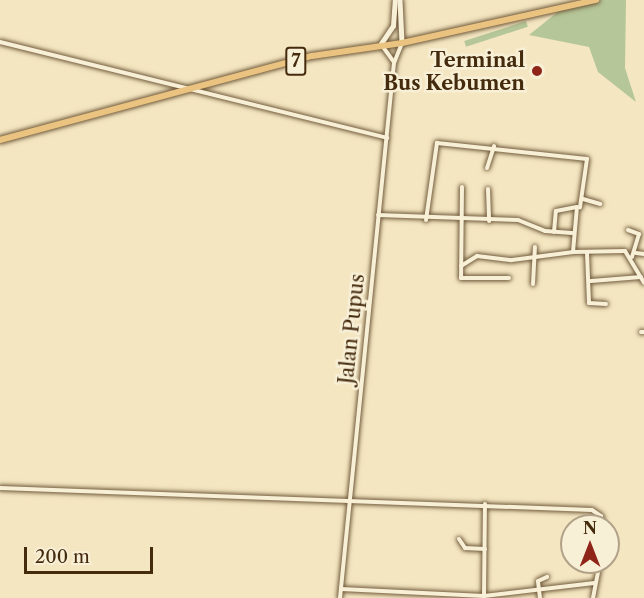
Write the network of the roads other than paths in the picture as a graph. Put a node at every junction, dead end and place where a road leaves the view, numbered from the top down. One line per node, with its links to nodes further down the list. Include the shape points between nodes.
1 (395, 0): 6 (street, via 393,26)
2 (400, 0): 5 (street, Jalan Pupus)
3 (596, 0): 5 (highway, 7)
4 (0, 42): 8 (street)
5 (402, 43): 6 (highway, 7); 7 (street, Jalan Pupus)
6 (380, 45): 7 (street); 8 (highway, 7, via 312,56)
7 (394, 63): 9 (street, Jalan Pupus)
8 (196, 90): 9 (street); 10 (highway, 7)
9 (387, 138): 18 (street, Jalan Pupus)
10 (0, 140)
11 (494, 146): 12 (street); 15 (street, via 587,159); 19 (street, via 435,144)
12 (488, 168)
13 (462, 187): 20 (street)
14 (488, 189): 21 (street)
15 (583, 199): 16 (street); 17 (street)
16 (600, 204)
17 (580, 208): 23 (street, via 556,211); 24 (street)
18 (378, 215): 19 (street); 40 (street, Jalan Pupus)
19 (426, 220): 20 (street)
20 (462, 221): 21 (street); 32 (street)
21 (489, 221): 23 (street, via 524,221)
22 (628, 230): 28 (street, via 638,232)
23 (554, 232): 24 (street)
24 (572, 233): 26 (street)
25 (535, 247): 30 (street)
26 (573, 252): 27 (street); 30 (street)
27 (587, 253): 31 (street, via 613,248); 35 (street)
28 (636, 253): 29 (street); 31 (street)
29 (644, 254)
30 (534, 256): 32 (street, via 477,256); 37 (street)
31 (632, 257): 33 (street)
32 (461, 266): 34 (street, via 461,278)
33 (641, 277): 35 (street); 36 (street)
34 (509, 278)
35 (591, 281): 38 (street, via 590,305)
36 (644, 283)
37 (533, 284)
38 (606, 303)
39 (0, 488): 40 (street)
40 (350, 500): 41 (street); 49 (street, Jalan Pupus)
41 (485, 504): 42 (street, via 592,510); 44 (street)
42 (598, 514)
43 (459, 539): 44 (street, via 465,548)
44 (485, 549): 50 (street)
45 (597, 574): 47 (street)
46 (547, 577): 48 (street)
47 (594, 584): 48 (street); 53 (street)
48 (537, 587): 50 (street); 52 (street)
49 (341, 589): 50 (street); 51 (street, Jalan Pupus)
50 (484, 596)
51 (340, 598)
52 (540, 598)
53 (593, 598)

